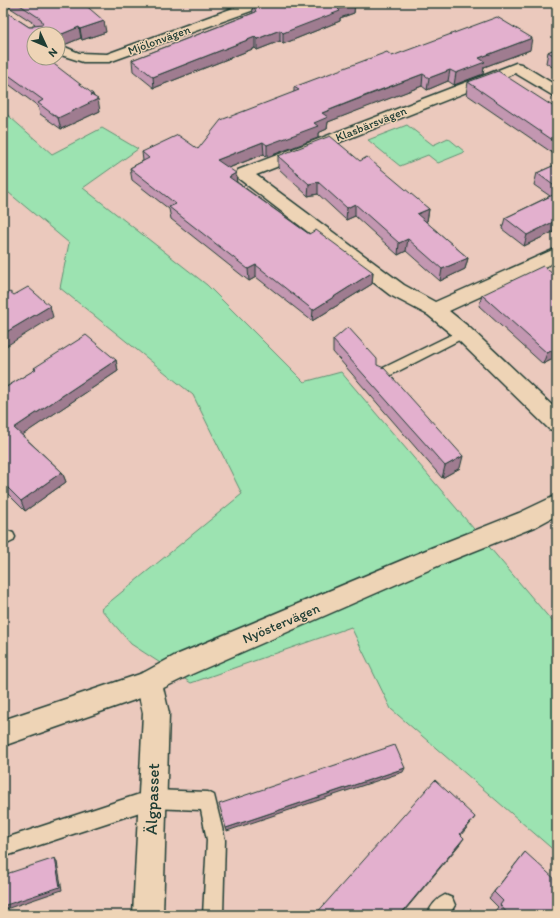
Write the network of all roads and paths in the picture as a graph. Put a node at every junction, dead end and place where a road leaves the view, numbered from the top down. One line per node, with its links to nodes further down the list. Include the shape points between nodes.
1 (260, 3): 2 (street, Mjölonvägen, via 109,58 84,60)
2 (66, 53)
3 (557, 92): 5 (street, Klasbärsvägen, via 516,67 244,174 397,290)
4 (557, 254): 5 (street)
5 (435, 310): 6 (street, Klasbärsvägen)
6 (464, 333): 7 (lane); 8 (street, Klasbärsvägen)
7 (382, 374)
8 (557, 423)
9 (557, 504): 10 (street, Nyöstervägen, via 527,520 183,665)
10 (149, 683): 11 (street, Nyöstervägen); 12 (street, Älgpasset, via 156,713)
11 (3, 733)
12 (152, 799): 13 (lane); 14 (street, Älgpasset); 15 (lane, via 208,801 216,840)
13 (3, 848)
14 (148, 915)
15 (213, 915)

